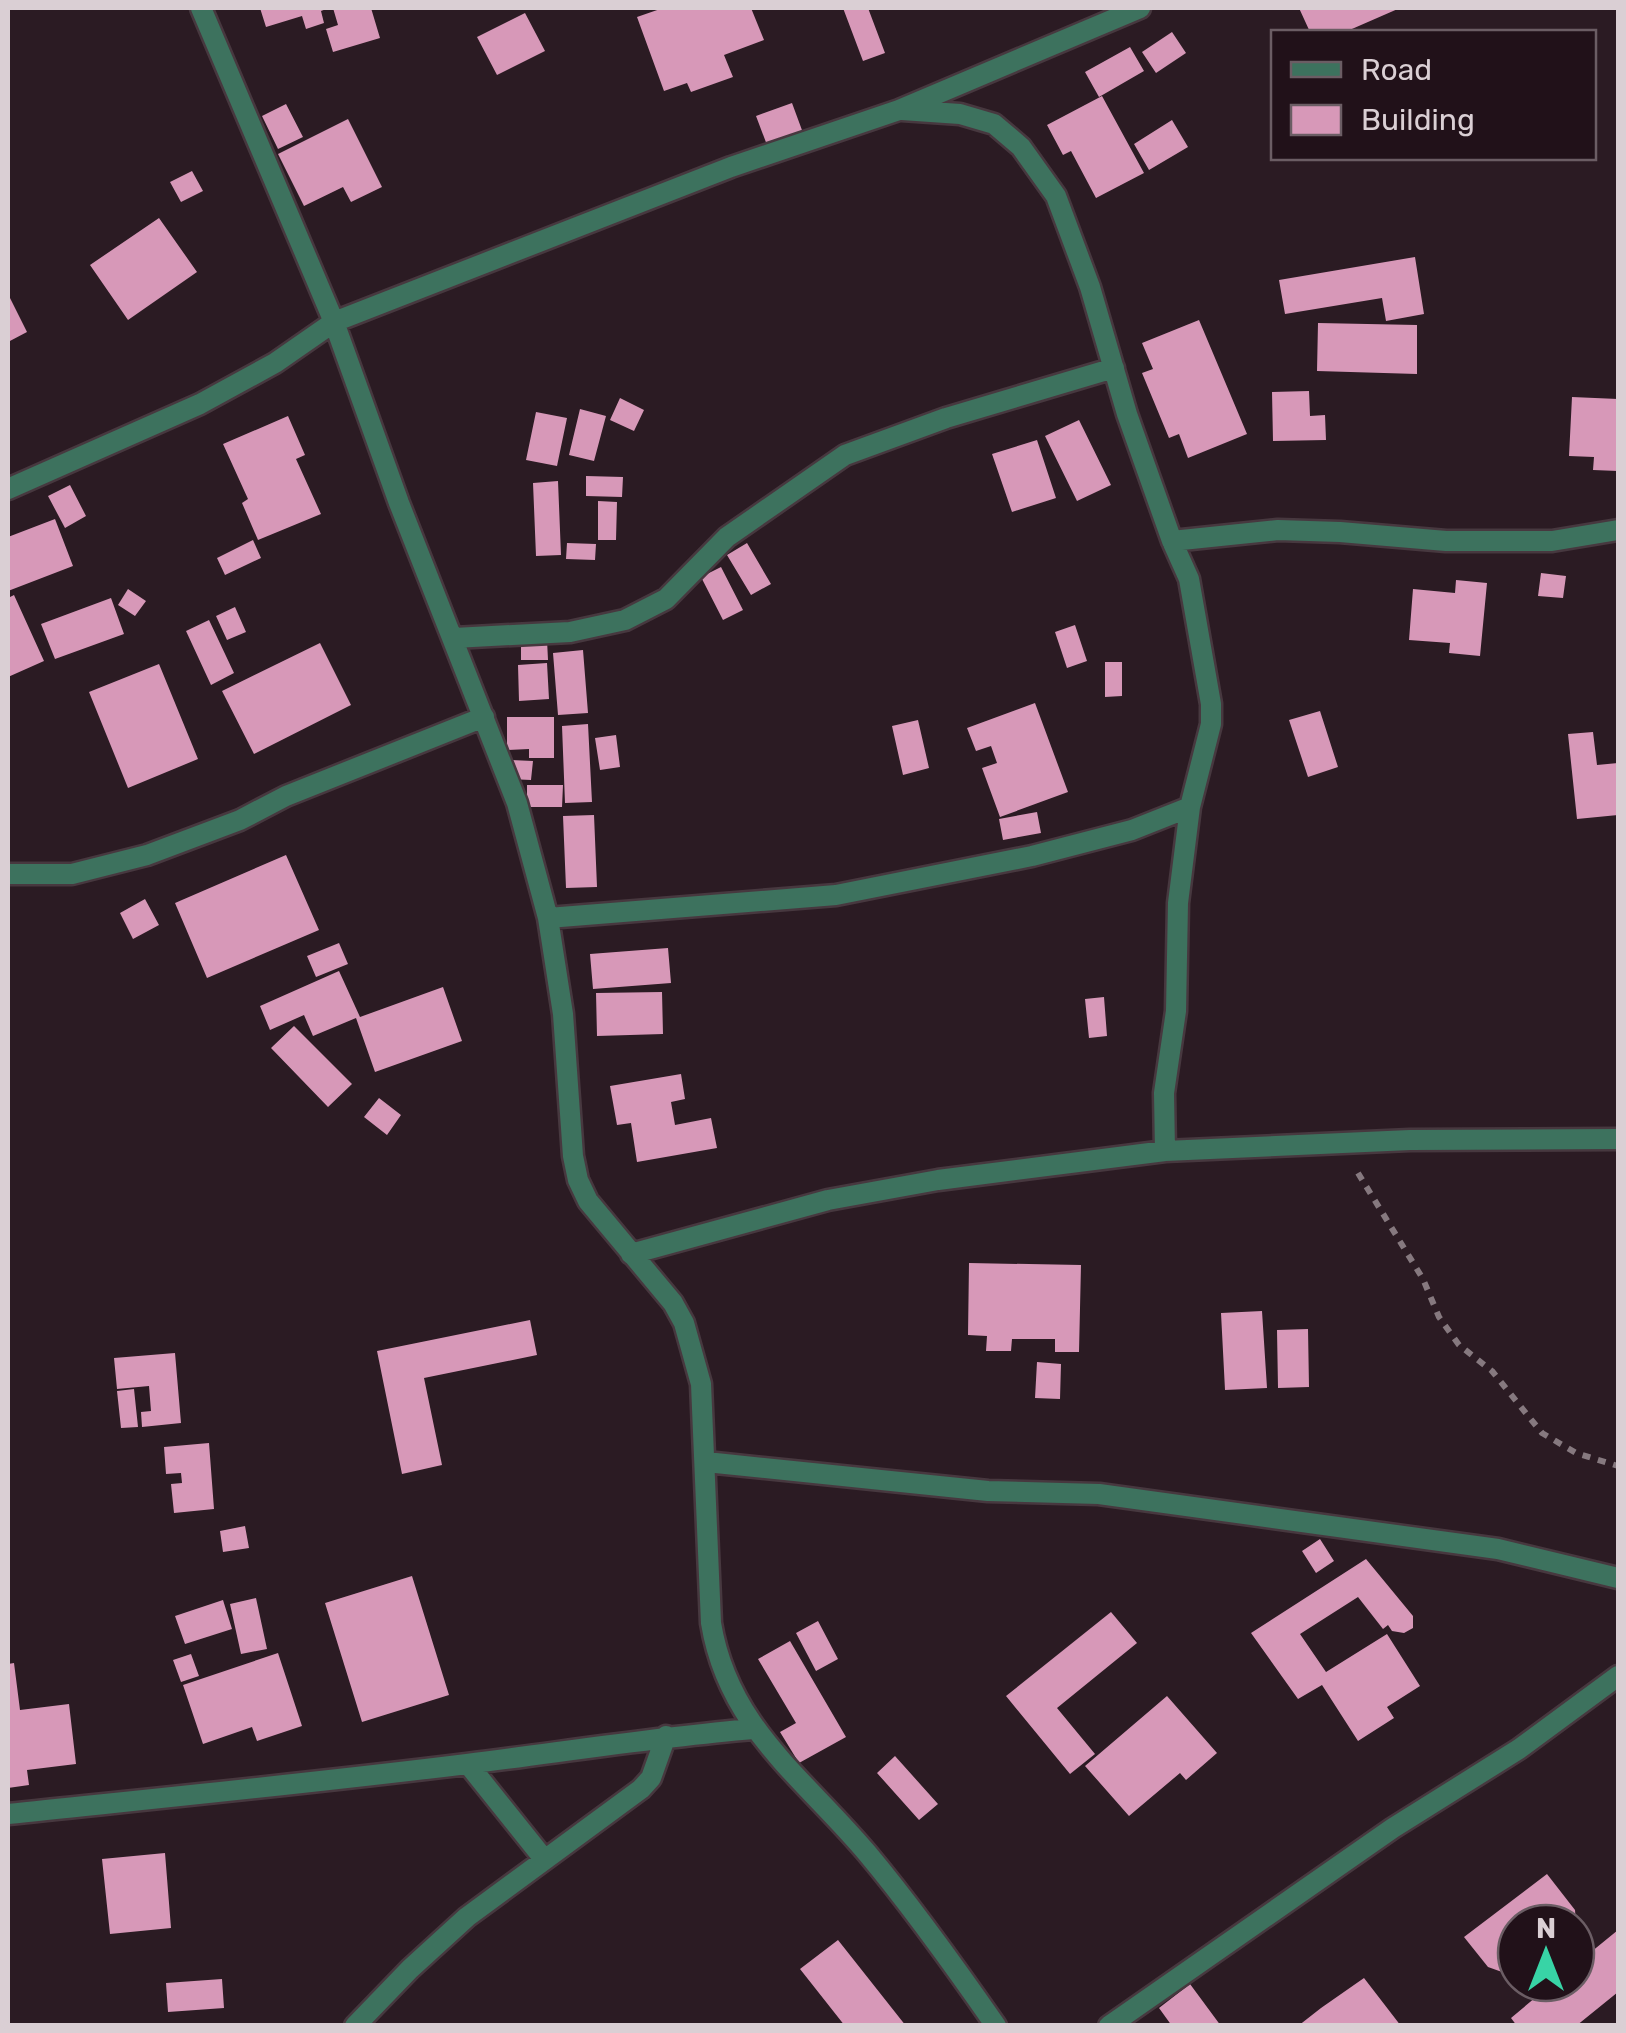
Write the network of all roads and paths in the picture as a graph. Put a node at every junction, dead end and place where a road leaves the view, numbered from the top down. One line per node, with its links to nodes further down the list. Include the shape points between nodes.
1 (201, 8): 4 (street)
2 (1140, 8): 3 (street)
3 (899, 110): 4 (street, via 731,167); 5 (street, via 994,124 1021,146 1056,196)
4 (334, 322): 6 (street, via 200,404); 9 (street)
5 (1114, 368): 8 (street); 9 (street, via 845,455 727,537 666,600 625,620 570,632)
6 (8, 489)
7 (1618, 530): 8 (street, via 1552,541 1278,530)
8 (1172, 541): 11 (street, via 1189,579 1211,704)
9 (454, 638): 10 (street)
10 (484, 717): 12 (street, via 147,855 72,874); 13 (street)
11 (1190, 808): 13 (street, via 1032,856 836,895); 16 (street, via 1164,1093)
12 (8, 874)
13 (548, 918): 17 (street, via 578,1180)
14 (1618, 1138): 15 (street)
15 (1343, 1145): 16 (street); 19 (path, via 1459,1346 1492,1371 1542,1433)
16 (1165, 1151): 17 (street, via 828,1200)
17 (631, 1254): 18 (street, via 684,1323 700,1384)
18 (706, 1462): 20 (street, via 988,1491 1099,1494 1498,1550); 22 (street, via 717,1658)
19 (1618, 1466)
20 (1618, 1578)
21 (1618, 1676): 29 (street)
22 (754, 1729): 23 (street); 28 (street, via 897,1889)
23 (666, 1736): 24 (street); 26 (street, via 641,1789)
24 (468, 1764): 25 (street); 26 (street)
25 (8, 1814)
26 (544, 1859): 27 (street, via 467,1917)
27 (355, 2026)
28 (996, 2026)
29 (1109, 2026)

